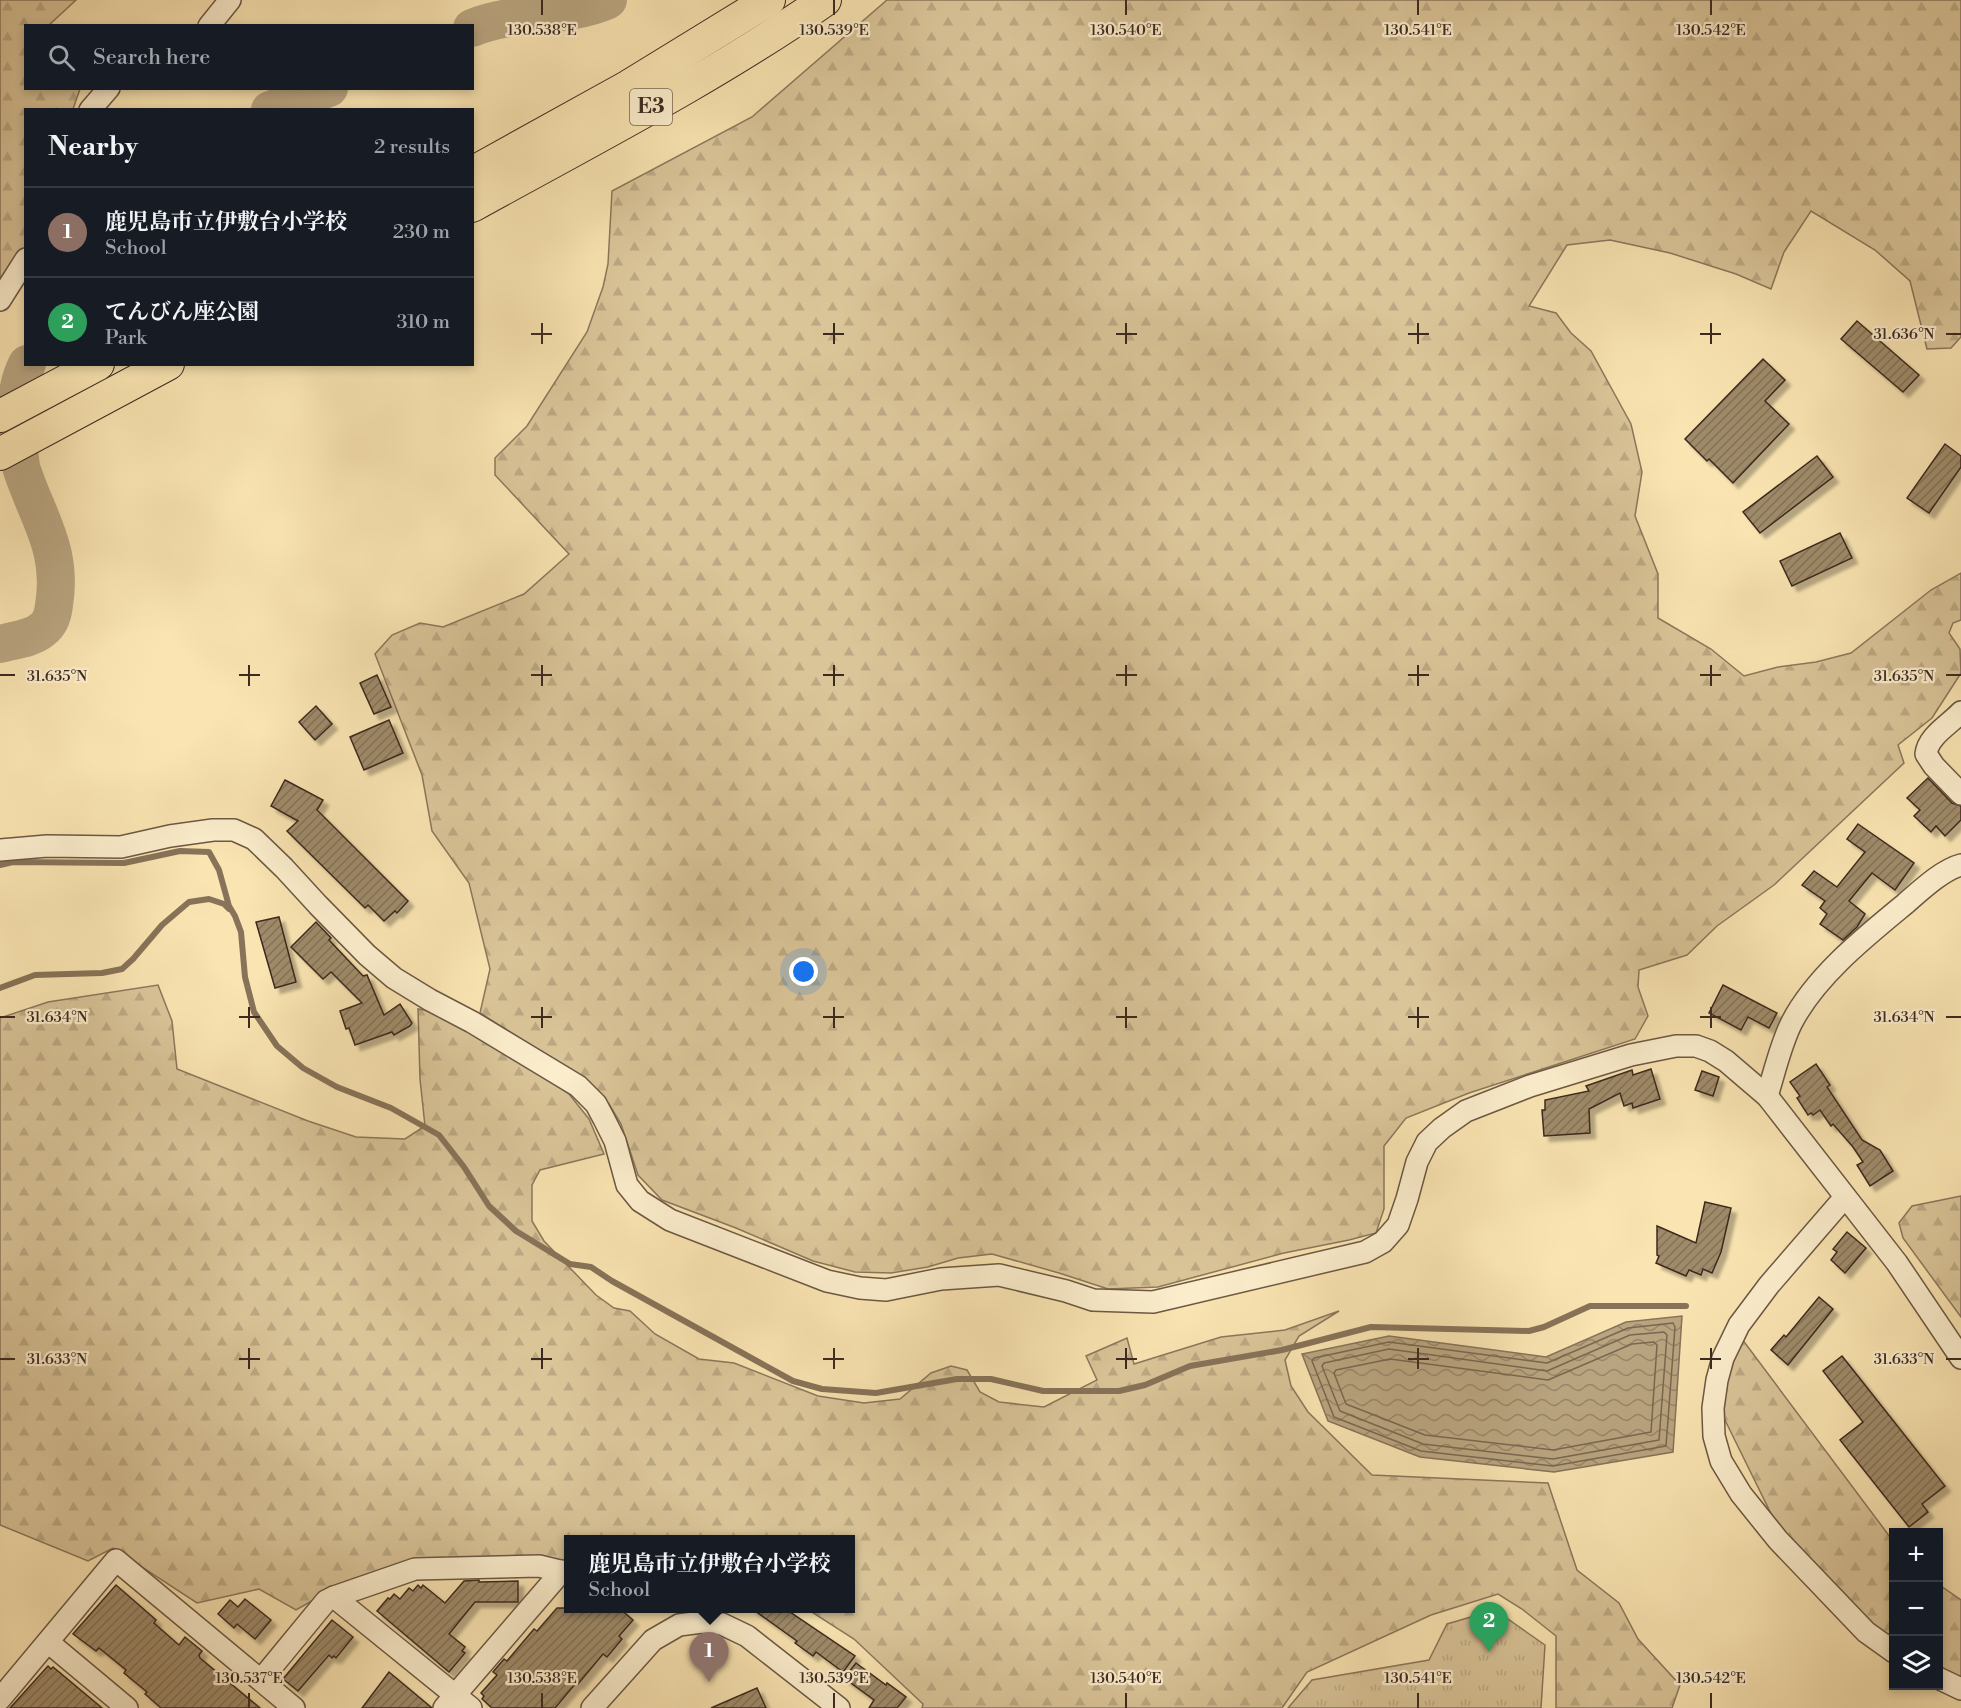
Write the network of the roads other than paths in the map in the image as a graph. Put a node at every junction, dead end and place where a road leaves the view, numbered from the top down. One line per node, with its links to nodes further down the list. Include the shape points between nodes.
1 (230, 0): 4 (street)
2 (769, 0): 7 (highway, E3, via 629,86)
3 (825, 0): 8 (highway, E3, via 771,38)
4 (211, 24)
5 (107, 90): 6 (street)
6 (92, 108)
7 (474, 172)
8 (474, 205)
9 (24, 261): 10 (street)
10 (0, 300)
11 (94, 366): 13 (highway)
12 (164, 366): 14 (highway)
13 (0, 416)
14 (0, 454)
15 (1961, 712): 16 (street, via 1931,740 1926,754)
16 (1961, 794)
17 (0, 850): 19 (street, via 121,847 213,830 234,830 254,839 394,978 579,1086 604,1119 615,1141 627,1185 640,1201 670,1220 762,1257 827,1281 860,1288 886,1290 941,1279 999,1275 1093,1300 1153,1302 1365,1252 1383,1242 1398,1225 1427,1142 1466,1111 1530,1086 1631,1055 1696,1046 1726,1061)
18 (1961, 865): 19 (street, via 1927,885 1834,968 1802,1005 1791,1024)
19 (1767, 1096): 20 (street)
20 (1845, 1197): 21 (street, via 1897,1263); 28 (street, via 1739,1325 1717,1380 1714,1437 1721,1461 1741,1494 1778,1540 1866,1632)
21 (1961, 1358)
22 (564, 1572): 24 (street, via 539,1566 415,1569)
23 (564, 1573): 33 (street)
24 (334, 1597): 29 (street, via 326,1601); 33 (street)
25 (685, 1613): 26 (street)
26 (702, 1622): 37 (street, via 679,1625 653,1640); 38 (street, via 722,1624 747,1636)
27 (48, 1642): 29 (street, via 116,1560); 32 (street); 34 (street)
28 (1889, 1649)
29 (261, 1680): 35 (street)
30 (1943, 1680): 31 (street)
31 (1961, 1689)
32 (0, 1699)
33 (449, 1701): 36 (street)
34 (126, 1708)
35 (294, 1708)
36 (471, 1708)
37 (592, 1708)
38 (839, 1708)

